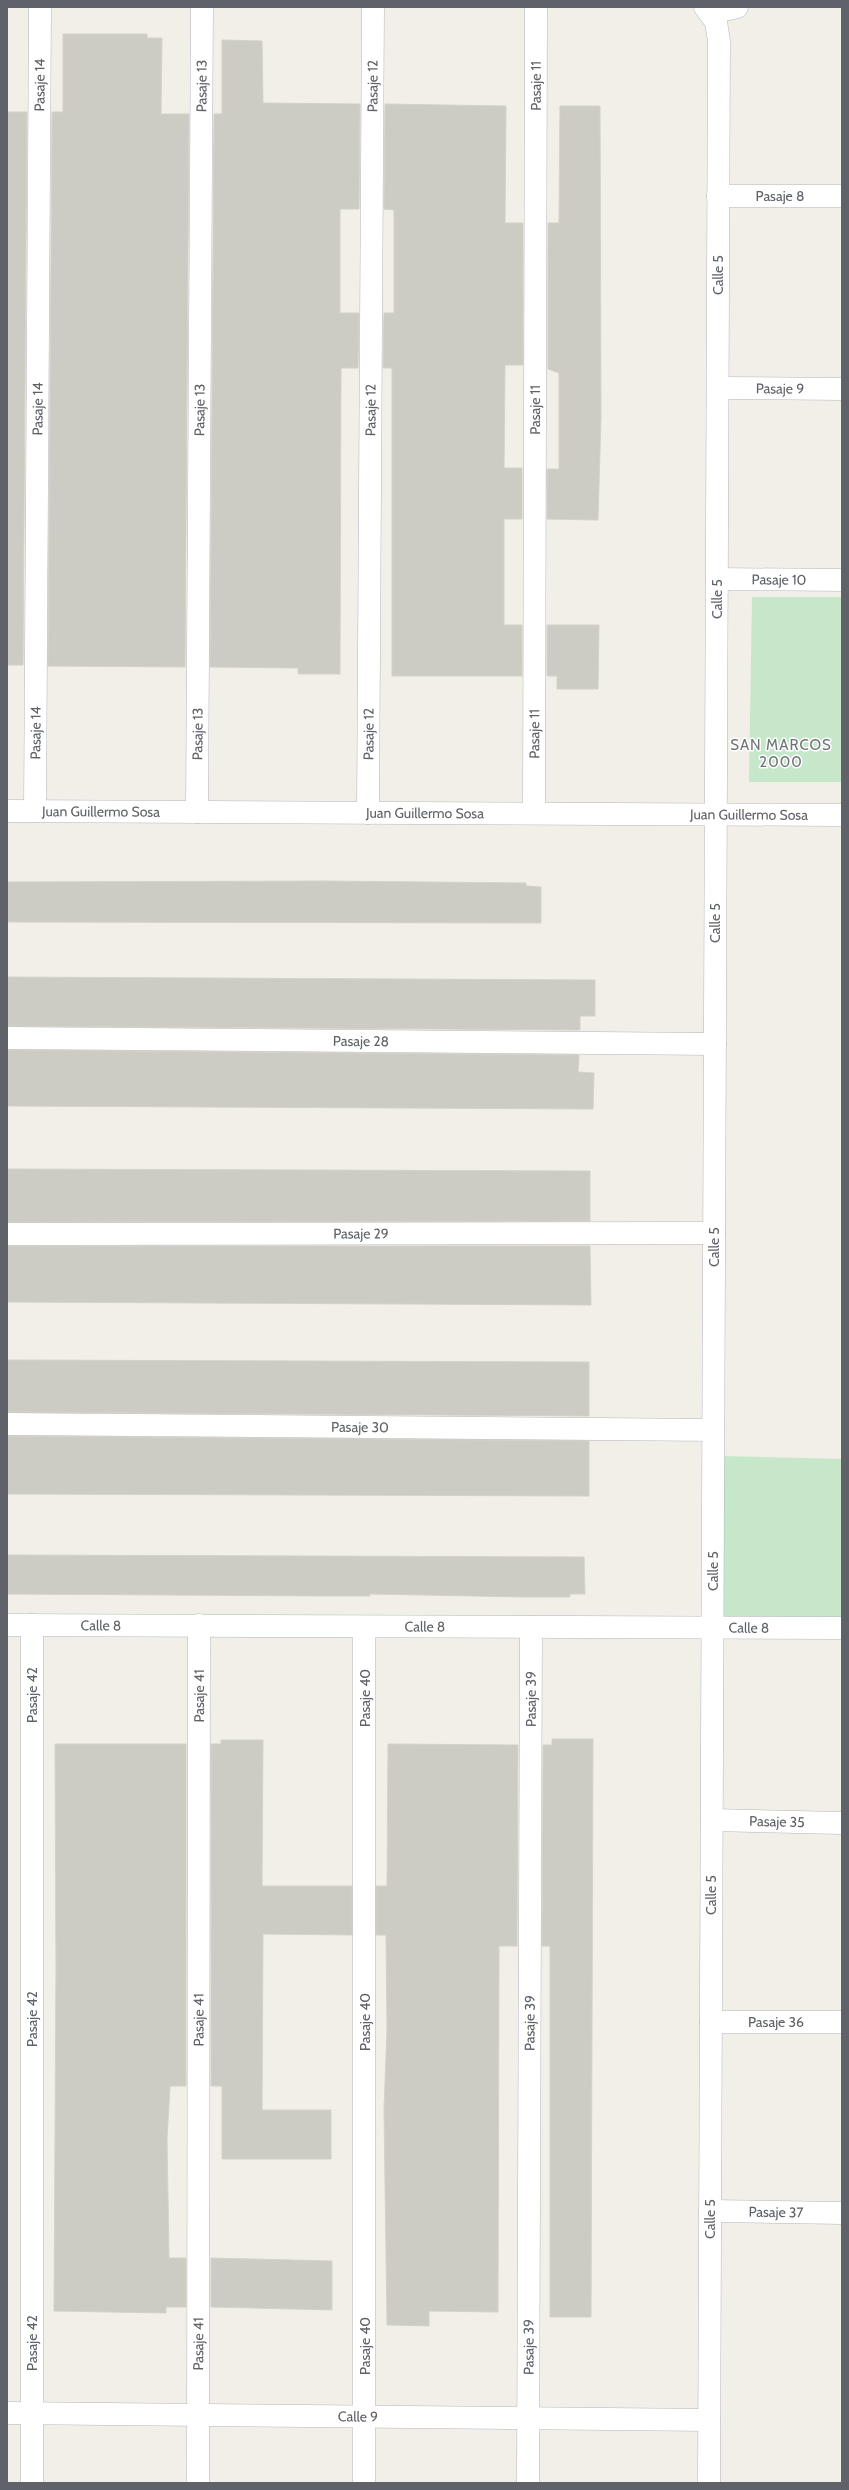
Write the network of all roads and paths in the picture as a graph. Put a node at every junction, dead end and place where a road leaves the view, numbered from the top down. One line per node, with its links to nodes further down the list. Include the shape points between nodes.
1 (40, 7): 14 (street, Pasaje 14)
2 (202, 7): 15 (street, Pasaje 13)
3 (373, 7): 16 (street, Pasaje 12)
4 (536, 7): 17 (street, Pasaje 11)
5 (737, 7): 6 (street)
6 (708, 10): 7 (street, Calle 5, via 716,22 719,36)
7 (718, 196): 8 (street, Pasaje 8); 9 (street, Calle 5)
8 (842, 196)
9 (718, 388): 10 (street, Pasaje 9); 11 (street, Calle 5)
10 (842, 389)
11 (717, 579): 12 (street, Pasaje 10); 18 (street, Calle 5)
12 (842, 580)
13 (7, 811): 14 (street, Juan Guillermo Sosa)
14 (35, 811): 15 (street, Juan Guillermo Sosa)
15 (197, 812): 16 (street, Juan Guillermo Sosa)
16 (368, 813): 17 (street, Juan Guillermo Sosa)
17 (534, 813): 18 (street, Juan Guillermo Sosa)
18 (716, 814): 19 (street, Juan Guillermo Sosa); 21 (street, Calle 5)
19 (842, 814)
20 (7, 1038): 21 (street, Pasaje 28)
21 (715, 1044): 23 (street, Calle 5)
22 (7, 1234): 23 (street, Pasaje 29)
23 (714, 1234): 25 (street, Calle 5)
24 (7, 1424): 25 (street, Pasaje 30)
25 (713, 1430): 31 (street, Calle 5)
26 (7, 1625): 27 (street, Calle 8)
27 (32, 1625): 28 (street, Calle 8); 40 (street, Pasaje 42)
28 (199, 1625): 29 (street, Calle 8); 41 (street, Pasaje 41)
29 (364, 1627): 30 (street, Calle 8); 42 (street, Pasaje 40)
30 (531, 1627): 31 (street, Calle 8); 43 (street, Pasaje 39)
31 (712, 1628): 32 (street, Calle 8); 33 (street, Calle 5)
32 (842, 1628)
33 (712, 1820): 34 (street, Pasaje 35); 35 (street, Calle 5)
34 (842, 1823)
35 (711, 2022): 36 (street, Pasaje 36); 37 (street, Calle 5)
36 (842, 2022)
37 (710, 2211): 38 (street, Pasaje 37); 44 (street, Calle 5)
38 (842, 2214)
39 (7, 2413): 40 (street, Calle 9)
40 (32, 2413): 41 (street, Calle 9); 45 (street, Pasaje 42)
41 (198, 2415): 42 (street, Calle 9); 46 (street, Pasaje 41)
42 (364, 2416): 43 (street, Calle 9); 47 (street, Pasaje 40)
43 (528, 2418): 44 (street, Calle 9); 48 (street, Pasaje 39)
44 (709, 2420): 49 (street, Calle 5)
45 (32, 2483)
46 (198, 2483)
47 (364, 2483)
48 (528, 2483)
49 (709, 2483)

